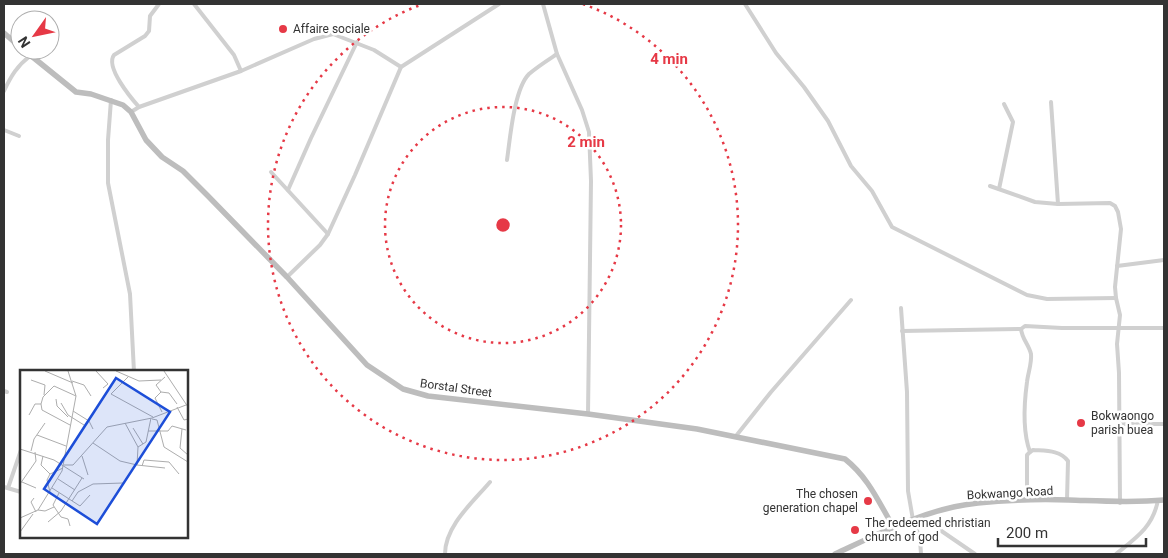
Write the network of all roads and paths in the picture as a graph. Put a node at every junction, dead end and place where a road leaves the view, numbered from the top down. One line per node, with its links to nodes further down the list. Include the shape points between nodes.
1 (159, 4): 16 (street, via 150,16 149,31 145,36 112,58 120,81)
2 (194, 4): 11 (street, via 230,49)
3 (499, 4): 10 (street)
4 (543, 4): 7 (street)
5 (745, 4): 30 (street, via 776,53 828,122 851,166 872,191 892,227 1027,295 1047,299)
6 (357, 42): 10 (street); 11 (street, via 333,34); 23 (street)
7 (557, 54): 20 (street, via 528,75 521,85); 38 (street, via 589,132)
8 (25, 60): 12 (street, via 11,74)
9 (35, 60): 13 (street, via 76,92)
10 (401, 67): 26 (street)
11 (241, 71): 16 (street)
12 (4, 91)
13 (111, 100): 17 (street); 37 (street, via 108,183 130,294)
14 (1051, 102): 25 (street)
15 (1004, 104): 24 (street, via 1013,122)
16 (139, 108): 17 (street)
17 (131, 112): 29 (street, Borstal Street, via 146,140 208,196)
18 (4, 130): 19 (street)
19 (19, 136)
20 (507, 160)
21 (271, 172): 23 (street)
22 (990, 186): 24 (street)
23 (288, 190): 26 (street)
24 (999, 190): 25 (street, via 1035,202)
25 (1058, 204): 28 (street, via 1110,203 1115,206 1121,229)
26 (328, 234): 29 (street)
27 (1164, 260): 28 (street)
28 (1117, 266): 30 (street)
29 (287, 277): 38 (street, Borstal Street, via 367,365 403,389 428,396)
30 (1116, 298): 33 (street)
31 (851, 300): 41 (street)
32 (901, 308): 36 (street)
33 (1119, 327): 34 (street); 35 (street, via 1025,326); 39 (street)
34 (1164, 328)
35 (1020, 329): 36 (street); 42 (street, via 1030,353 1025,421)
36 (902, 332): 52 (street, via 908,491)
37 (134, 370)
38 (588, 414): 41 (street, Borstal Street)
39 (1120, 424): 40 (street); 50 (street)
40 (1164, 424)
41 (736, 436): 53 (street, Borstal Street, via 845,459 871,486)
42 (1030, 452): 47 (street, via 1060,453 1065,457 1068,461); 49 (street, via 1027,455)
43 (20, 453): 45 (street)
44 (490, 482): 54 (street, via 457,522 447,539)
45 (6, 488): 46 (street)
46 (20, 492)
47 (1067, 500): 49 (street, Bokwango Road); 50 (street, Bokwango Road)
48 (1161, 500): 50 (street, Bokwango Road); 58 (street, via 1150,523)
49 (1027, 501): 51 (street, Bokwango Road, via 977,503)
50 (1120, 502)
51 (921, 517): 52 (street, Bokwango Road); 57 (street)
52 (913, 520): 53 (street, Bokwango Road); 56 (street)
53 (894, 528): 55 (street, Bokwango Road)
54 (445, 554)
55 (835, 554)
56 (921, 554)
57 (975, 554)
58 (1116, 554)

